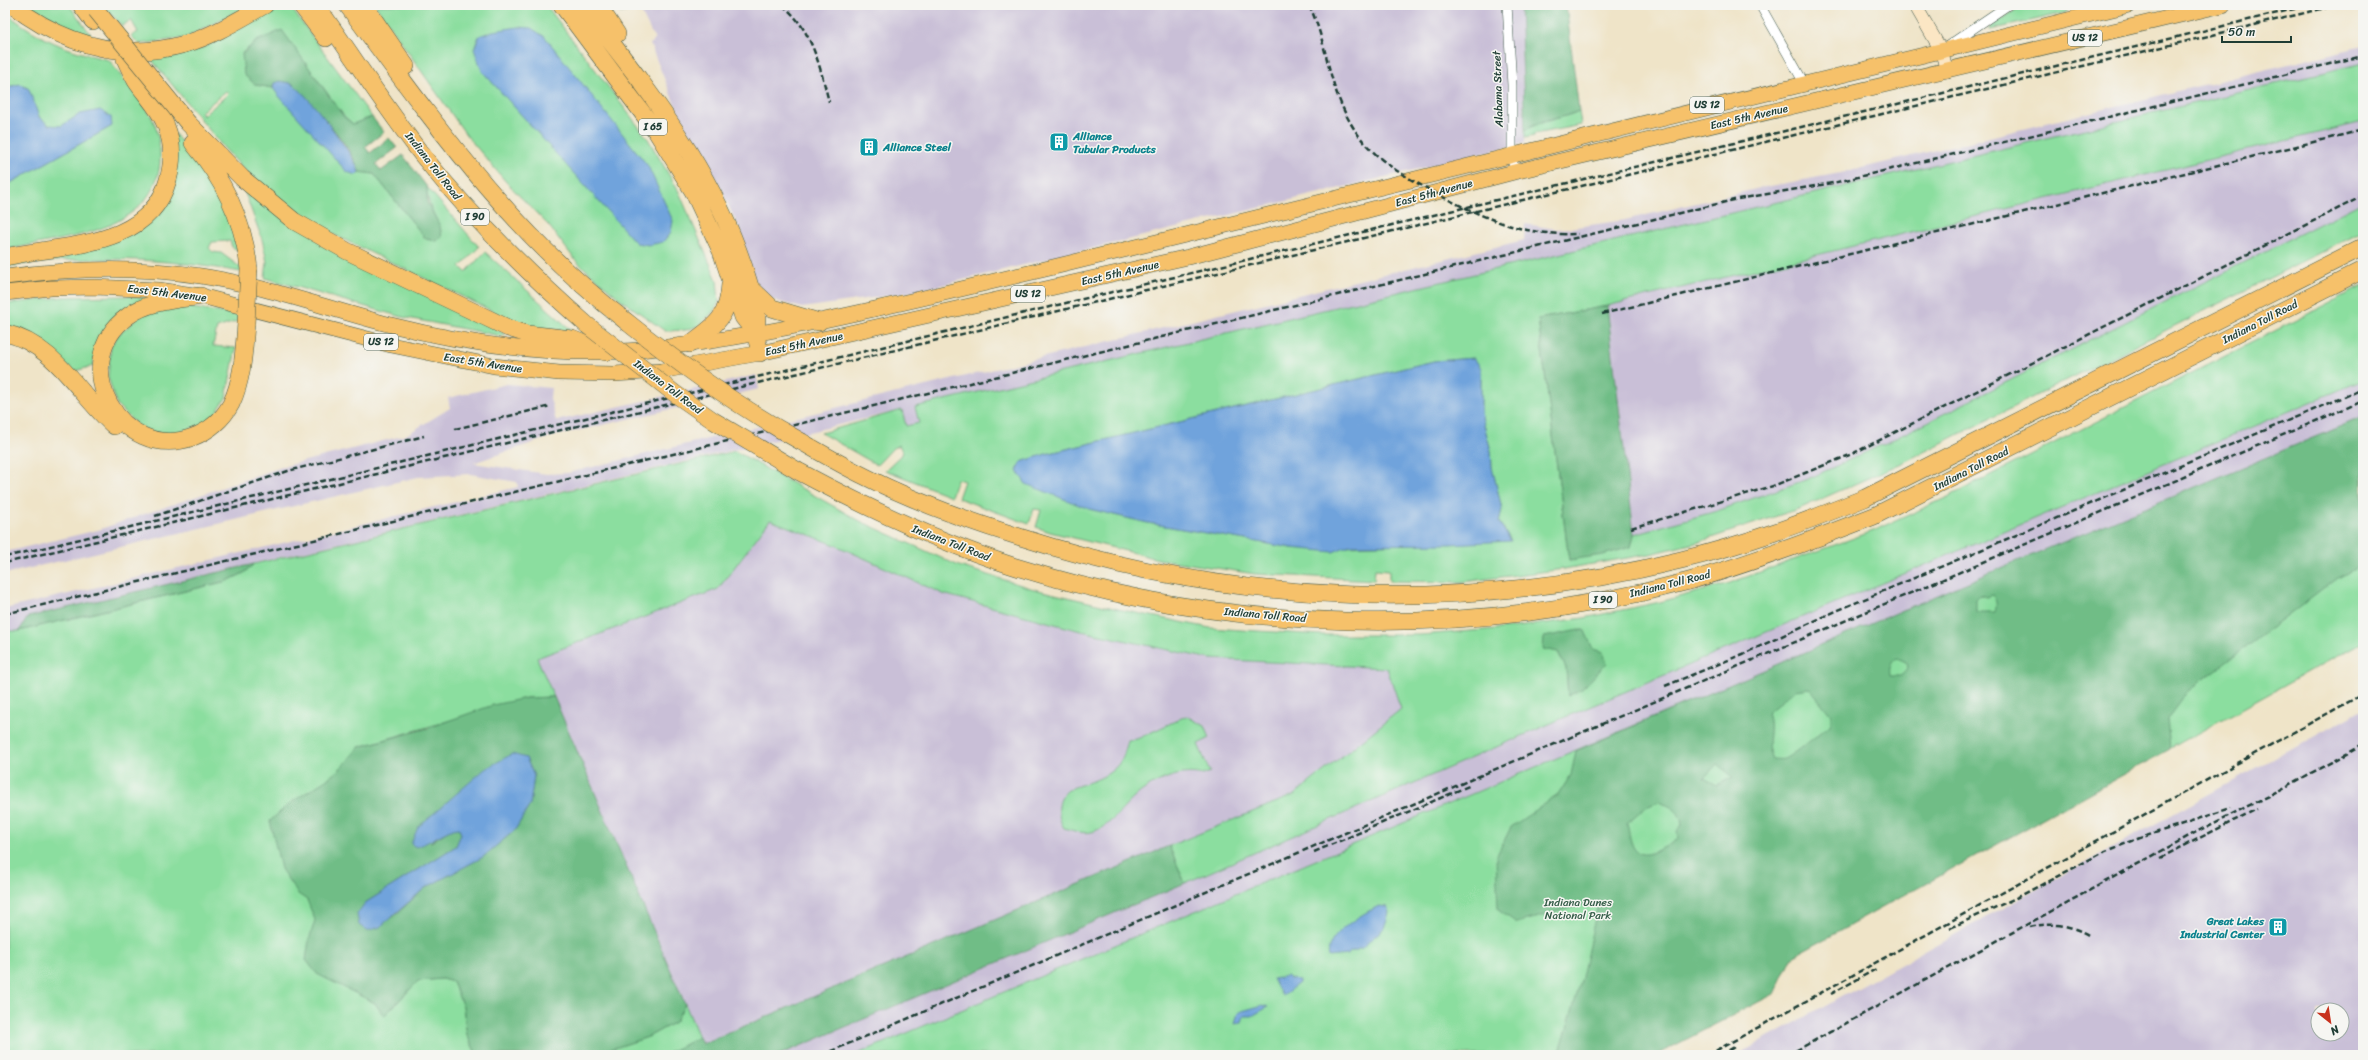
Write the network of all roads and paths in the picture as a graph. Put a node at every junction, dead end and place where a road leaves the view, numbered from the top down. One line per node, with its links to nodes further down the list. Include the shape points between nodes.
1 (12, 5): 2 (highway, via 44,27 85,45 106,49 139,50 186,44)
2 (265, 5)
3 (301, 5): 17 (highway, Indiana Toll Road)
4 (347, 5): 24 (highway, Indiana Toll Road / I 90)
5 (364, 5): 24 (highway, via 427,97)
6 (562, 5): 18 (highway, I 65)
7 (582, 5): 22 (highway, I 65)
8 (598, 5): 22 (highway, via 635,61)
9 (1507, 5): 26 (street, Alabama Street, via 1512,80)
10 (1760, 5): 21 (street)
11 (1915, 5): 19 (street)
12 (2008, 5): 19 (street)
13 (2129, 5): 16 (main road, East 5th Avenue / US 12)
14 (2223, 5): 20 (main road, East 5th Avenue / US 12)
15 (91, 10): 23 (highway, bridge); 23 (highway, via 125,59 135,80)
16 (2083, 10): 19 (main road, East 5th Avenue / US 12)
17 (319, 16): 32 (highway, Indiana Toll Road / I 90, bridge, via 460,200 542,286 587,325 714,421 864,507 990,558 1068,582 1186,607 1251,616 1381,621 1461,619 1544,610 1625,596 1688,581 1804,543 1874,516)
18 (594, 48): 27 (highway, via 609,58 659,121 682,156 686,158); 34 (highway, I 65, via 656,131 693,191 708,219)
19 (1941, 50): 20 (street); 21 (main road, East 5th Avenue / US 12)
20 (1947, 71): 28 (main road, East 5th Avenue / US 12)
21 (1804, 83): 26 (main road, East 5th Avenue / US 12)
22 (648, 90): 27 (highway, I 65)
23 (180, 132): 25 (highway); 30 (highway, via 165,190 154,209 139,222 125,231 104,238); 31 (highway, via 206,159 231,200)
24 (448, 141): 29 (highway, Indiana Toll Road / I 90, bridge, via 482,184 560,265 693,375 802,442 890,488 987,527 1071,554 1190,580 1250,588 1376,596 1453,594 1538,587 1618,575 1683,560 1798,525 1865,498)
25 (205, 143): 31 (highway, via 239,196 253,238); 43 (highway, via 266,200 294,221 340,248 508,328 527,334 572,339)
26 (1512, 154): 28 (street, Alabama Street); 38 (main road, East 5th Avenue / US 12)
27 (692, 155): 35 (highway, I 65, via 722,214)
28 (1514, 172): 44 (main road, East 5th Avenue / US 12, via 1188,257)
29 (2363, 247)
30 (5, 257)
31 (253, 270): 39 (highway, bridge)
32 (2363, 270)
33 (5, 277): 43 (main road, East 5th Avenue / US 12, via 90,269 185,274 231,282 393,325 449,337 500,345)
34 (731, 279): 41 (highway, I 65, via 743,317); 42 (highway, via 729,299 723,316 716,325)
35 (749, 286): 38 (highway, via 772,308); 41 (highway, I 65, via 757,313)
36 (5, 293): 37 (main road, East 5th Avenue / US 12, via 51,288 128,287)
37 (201, 296): 39 (highway, via 143,307 128,316 107,339 101,356 100,374 103,389 117,416 138,433 162,441 176,441 203,433 223,416 231,404 240,377); 44 (main road, East 5th Avenue / US 12, via 443,357 551,372 614,374 661,371)
38 (820, 322): 41 (main road, East 5th Avenue / US 12)
39 (250, 324): 40 (highway, via 249,377 240,408 232,421 214,437 193,448 180,451 147,448 132,441 109,422 72,378 53,360 32,344)
40 (5, 333)
41 (756, 334): 42 (main road, East 5th Avenue / US 12); 44 (highway, I 65)
42 (690, 344): 43 (main road, East 5th Avenue / US 12)
43 (605, 352)
44 (760, 353)

